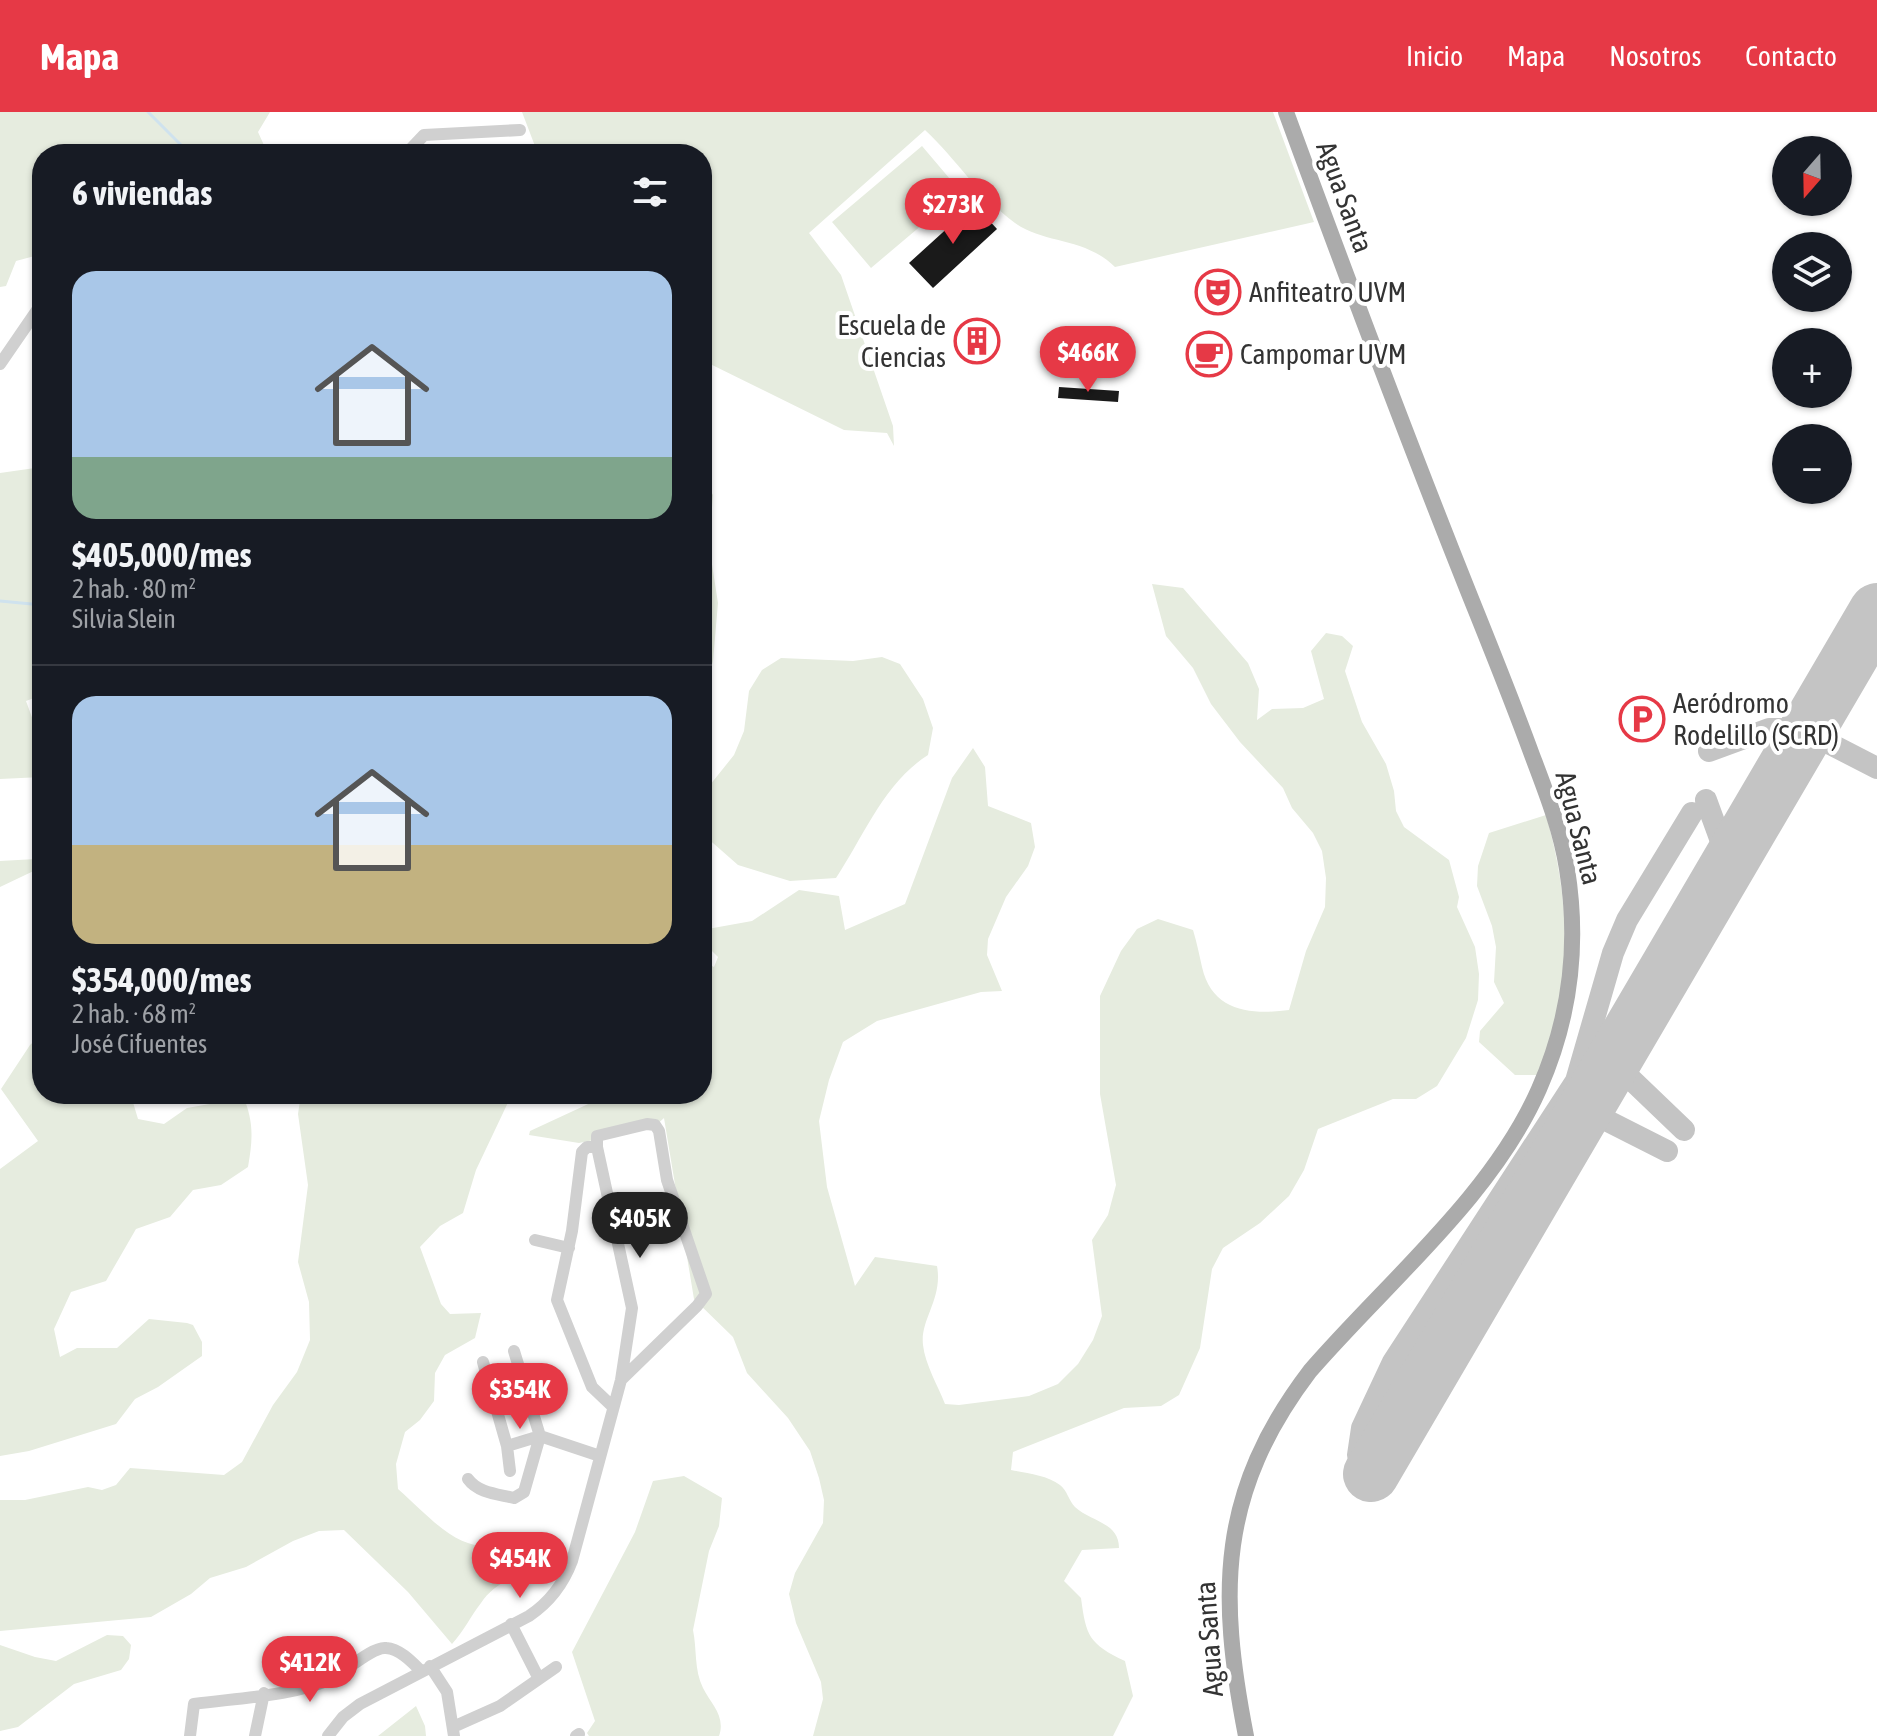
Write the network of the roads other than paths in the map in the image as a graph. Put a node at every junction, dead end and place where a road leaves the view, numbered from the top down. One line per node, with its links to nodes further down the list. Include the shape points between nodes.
1 (1286, 112): 29 (main road, Agua Santa, via 1552,811 1567,866 1572,954 1554,1052 1505,1153 1310,1371 1257,1462 1235,1535 1228,1597 1230,1646)
2 (520, 130): 3 (street, via 424,135)
3 (415, 144)
4 (32, 318): 5 (street)
5 (0, 364)
6 (597, 1147): 8 (street, via 582,1152); 11 (street, via 632,1308); 11 (street, via 597,1136 655,1125 667,1180 706,1294)
7 (535, 1240): 8 (street)
8 (569, 1248): 12 (street, via 557,1300 592,1387)
9 (514, 1351): 13 (street)
10 (483, 1362): 14 (street)
11 (621, 1380): 12 (street)
12 (612, 1406): 15 (street)
13 (540, 1436): 14 (street); 15 (street); 17 (street, via 524,1492 514,1498 473,1486)
14 (507, 1446): 16 (street)
15 (600, 1456): 18 (street, via 564,1579 546,1603)
16 (510, 1471)
17 (468, 1479)
18 (511, 1624): 20 (street); 21 (street)
19 (556, 1667): 21 (street)
20 (426, 1669): 22 (street); 23 (street, via 384,1648 332,1678); 28 (street, via 351,1710)
21 (539, 1679): 24 (street)
22 (447, 1692): 24 (street); 25 (street)
23 (264, 1693): 26 (street, via 194,1704); 27 (street)
24 (470, 1721): 25 (street)
25 (453, 1732)
26 (190, 1736)
27 (255, 1736)
28 (328, 1736)
29 (1246, 1736)

